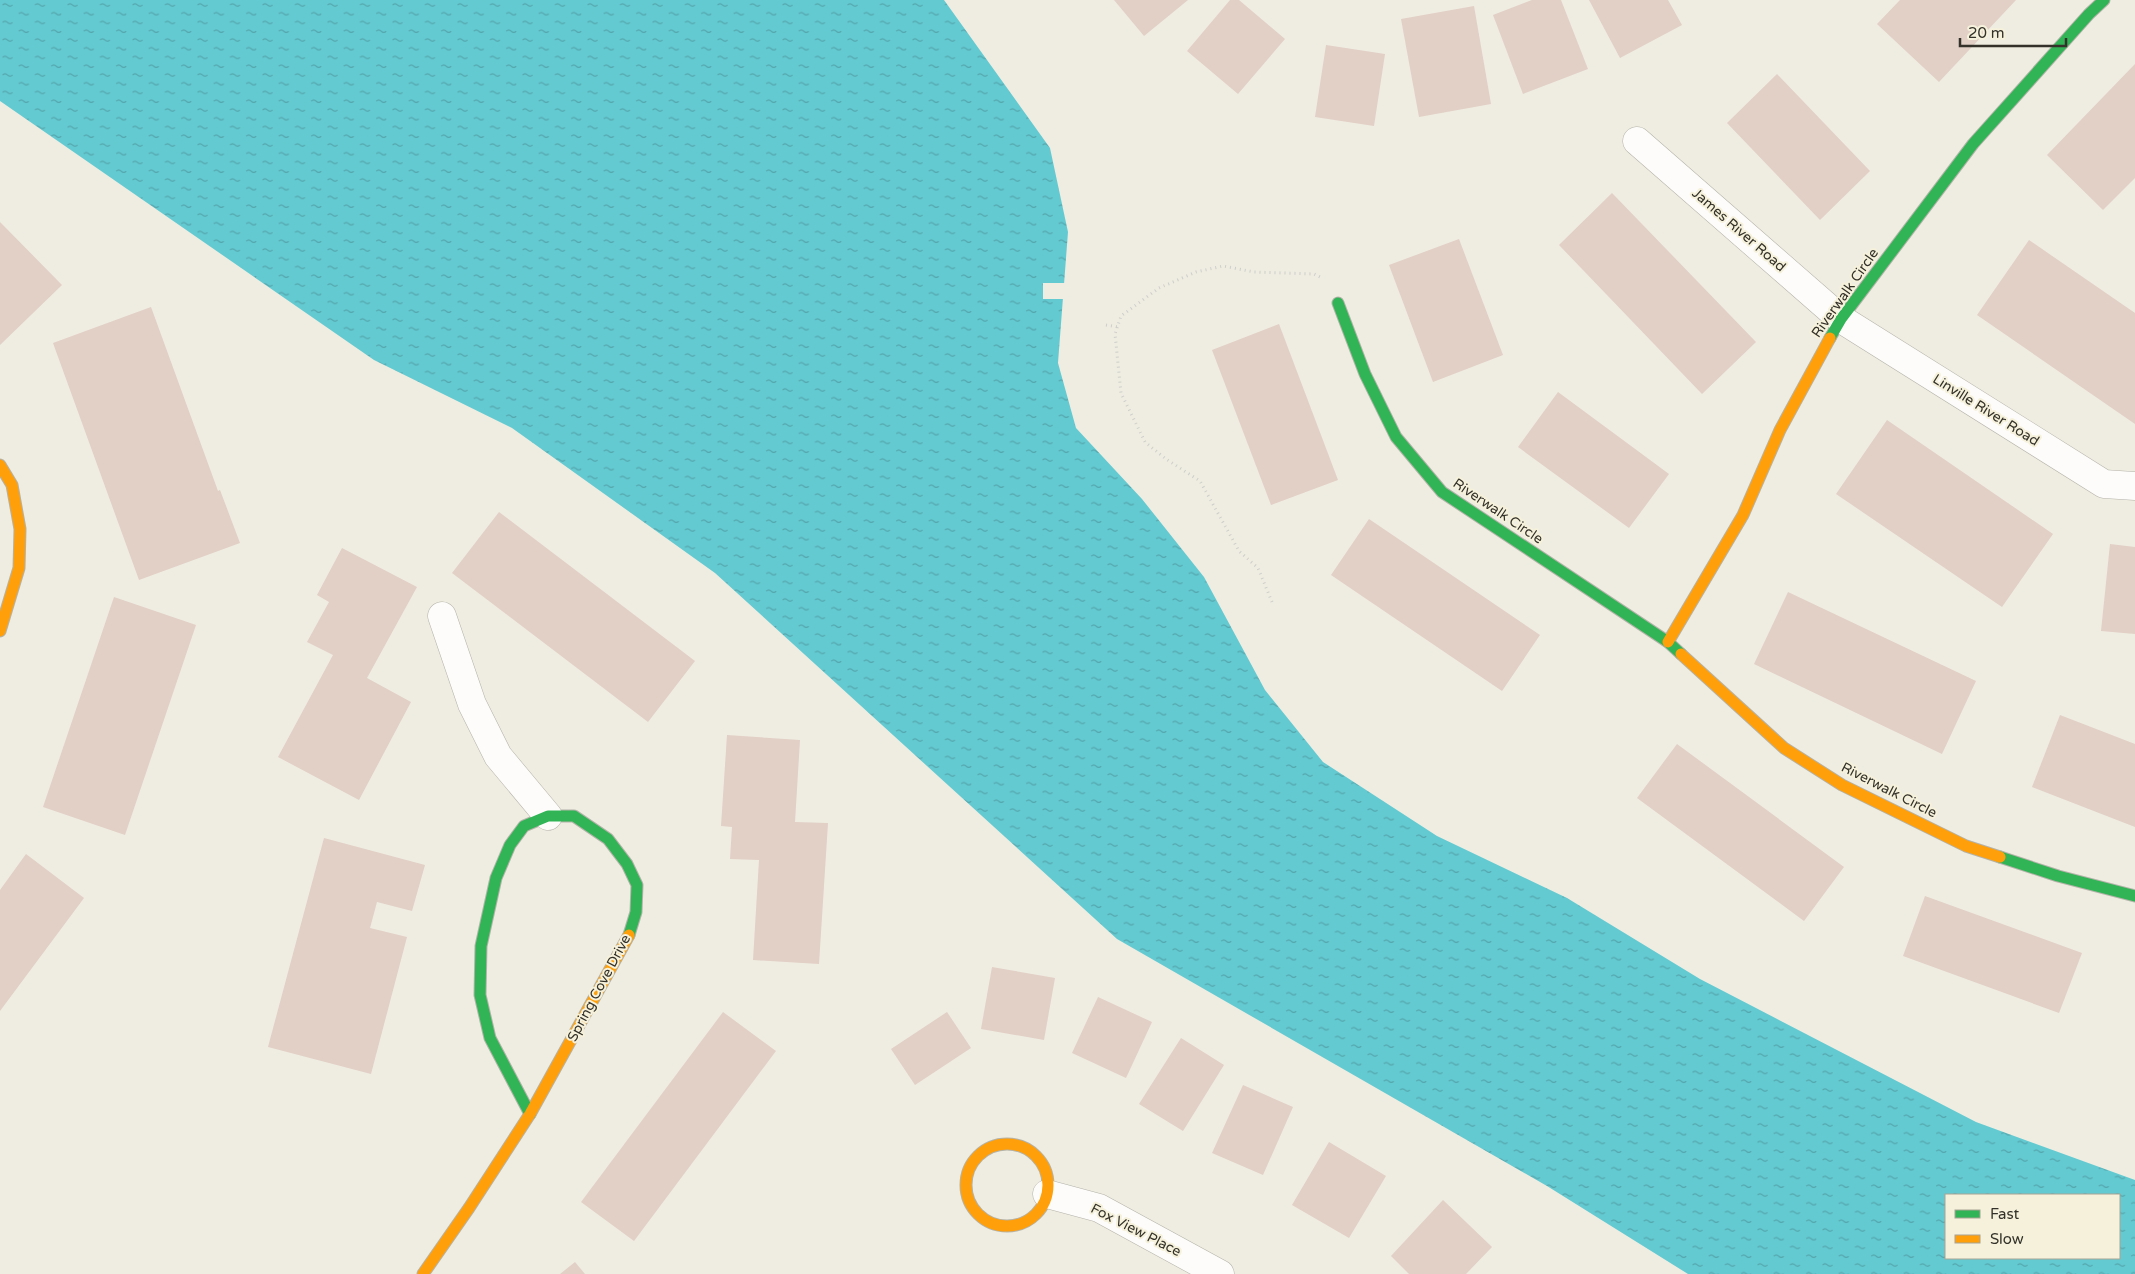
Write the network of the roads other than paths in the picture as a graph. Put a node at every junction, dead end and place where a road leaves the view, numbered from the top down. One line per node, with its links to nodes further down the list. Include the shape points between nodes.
1 (2104, 0): 4 (street, Riverwalk Circle, via 1973,144)
2 (1637, 141): 4 (street, James River Road)
3 (1338, 304): 9 (street, Riverwalk Circle, via 1365,374 1396,438 1442,492)
4 (1841, 318): 6 (street, Linville River Road, via 2104,484); 9 (street, Riverwalk Circle, via 1780,430 1744,515)
5 (0, 465): 8 (street, via 12,485 20,529 19,568)
6 (2135, 486)
7 (442, 616): 10 (street, via 472,704 498,756)
8 (0, 631)
9 (1668, 642): 11 (street, Riverwalk Circle, via 1784,748 1842,785 1966,846 2058,876)
10 (548, 816): 12 (street, Spring Cove Drive, via 524,826 510,845 496,878 481,946 480,995 490,1038); 12 (street, Spring Cove Drive, via 574,816 608,839 628,864 637,885 636,912 629,935)
11 (2135, 896)
12 (530, 1114): 14 (street, Spring Cove Drive)
13 (1048, 1194): 13 (street, via 1046,1170 1036,1155 1024,1147 1004,1144 989,1147 978,1155 967,1176 966,1190 973,1207 998,1225 1012,1226 1032,1218); 15 (street, Fox View Place, via 1100,1208)
14 (423, 1274)
15 (1220, 1274)

